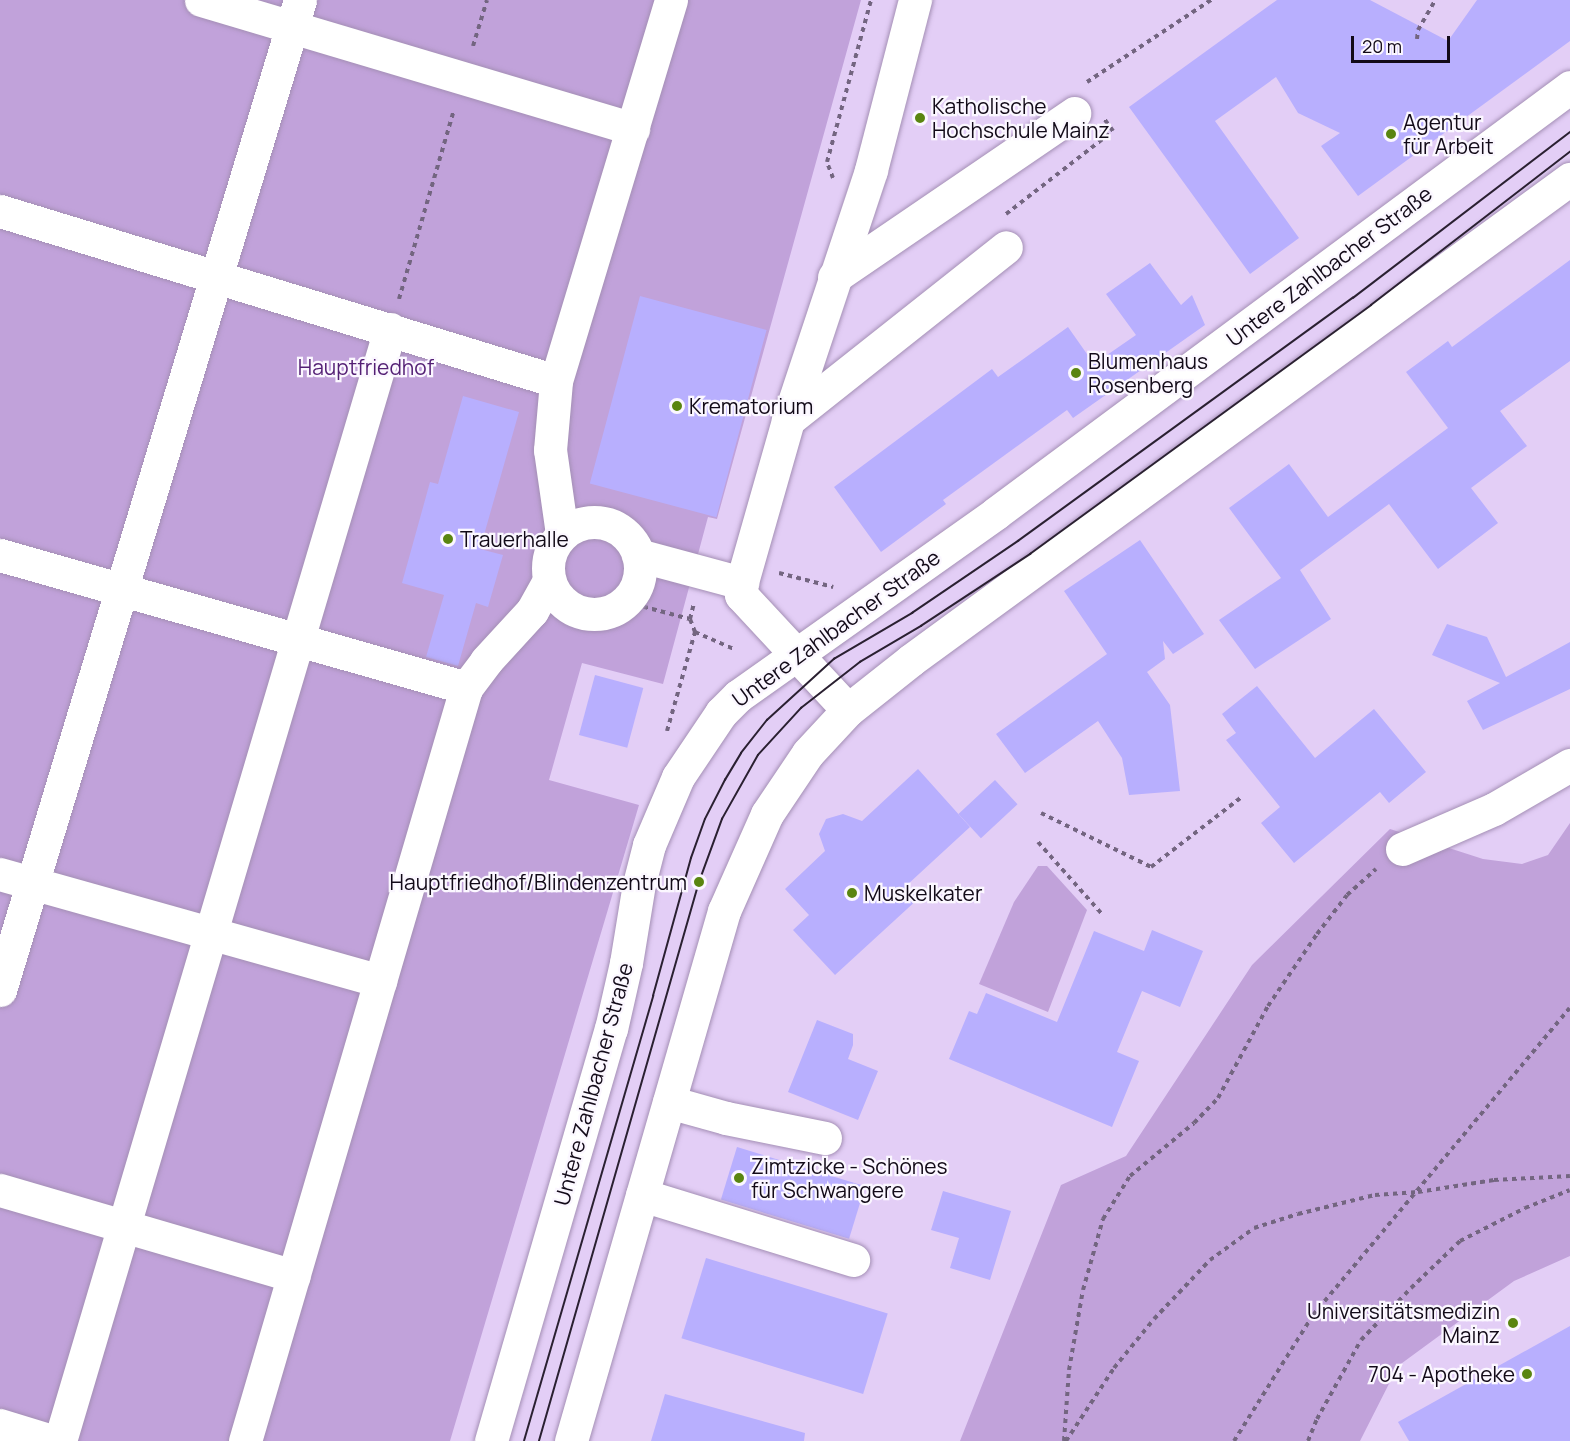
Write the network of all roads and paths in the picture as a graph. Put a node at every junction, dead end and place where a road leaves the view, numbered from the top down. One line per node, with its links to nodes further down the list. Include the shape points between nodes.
1 (201, 0): 7 (street)
2 (487, 0): 9 (path)
3 (671, 0): 12 (street)
4 (871, 0): 15 (path, via 827,162)
5 (915, 0): 15 (street, via 871,170)
6 (1435, 0): 8 (path)
7 (296, 14): 9 (street); 17 (street)
8 (1417, 39)
9 (463, 78): 12 (street); 19 (path)
10 (1570, 87): 35 (street, Untere Zahlbacher Straße, via 996,513)
11 (1074, 113): 18 (street)
12 (633, 129): 20 (street)
13 (1570, 180): 37 (street, via 910,660)
14 (0, 211): 17 (street)
15 (850, 227): 18 (street)
16 (1006, 247): 21 (street)
17 (216, 276): 19 (street); 28 (street)
18 (834, 277): 21 (street)
19 (390, 329): 20 (street); 33 (street)
20 (556, 381): 22 (street, via 550,450)
21 (788, 420): 26 (street)
22 (562, 534): 24 (street, via 575,525 606,523 621,530); 27 (street, via 549,555)
23 (0, 555): 28 (street)
24 (638, 555): 25 (street); 30 (street, via 639,580)
25 (702, 573): 26 (street); 31 (path)
26 (744, 574): 29 (path); 35 (street, via 741,595)
27 (549, 580): 30 (street, via 567,605 582,612 597,614); 36 (street, via 532,610)
28 (122, 588): 33 (street); 45 (street)
29 (835, 588)
30 (626, 602): 31 (path)
31 (690, 619): 32 (path)
32 (695, 632): 34 (path); 38 (path)
33 (298, 638): 36 (street); 47 (street)
34 (734, 649)
35 (796, 654): 37 (street); 65 (street, Untere Zahlbacher Straße, via 721,713 699,742 663,809 649,845 611,1029)
36 (466, 688): 48 (street)
37 (848, 711): 51 (street, via 826,731 792,775 743,866 724,911)
38 (664, 740)
39 (1570, 765): 43 (street, via 1494,809)
40 (1243, 796): 41 (path, via 1151,867)
41 (1041, 813)
42 (1038, 842): 46 (path)
43 (1402, 849): 67 (path, via 1347,895 1317,934 1268,1006 1218,1098 1130,1176 1116,1196 1103,1219 1083,1290 1069,1370)
44 (0, 874): 45 (street)
45 (32, 884): 47 (street); 49 (street)
46 (1102, 914)
47 (211, 934): 48 (street); 58 (street)
48 (380, 981): 60 (street)
49 (0, 990)
50 (1570, 1008): 56 (path)
51 (669, 1102): 52 (street); 57 (street)
52 (825, 1138)
53 (1570, 1176): 56 (path, via 1494,1180)
54 (0, 1190): 58 (street)
55 (1570, 1191): 69 (path, via 1525,1208 1460,1241 1411,1287 1361,1340)
56 (1418, 1192): 67 (path, via 1376,1195 1254,1228 1210,1260 1154,1319 1114,1368); 68 (path, via 1313,1315)
57 (642, 1195): 59 (street); 66 (street)
58 (124, 1226): 60 (street); 63 (street)
59 (853, 1260)
60 (294, 1276): 64 (street)
61 (0, 1425): 62 (street)
62 (52, 1441)
63 (60, 1441)
64 (245, 1441)
65 (491, 1441)
66 (571, 1441)
67 (1065, 1441)
68 (1234, 1441)
69 (1308, 1441)

